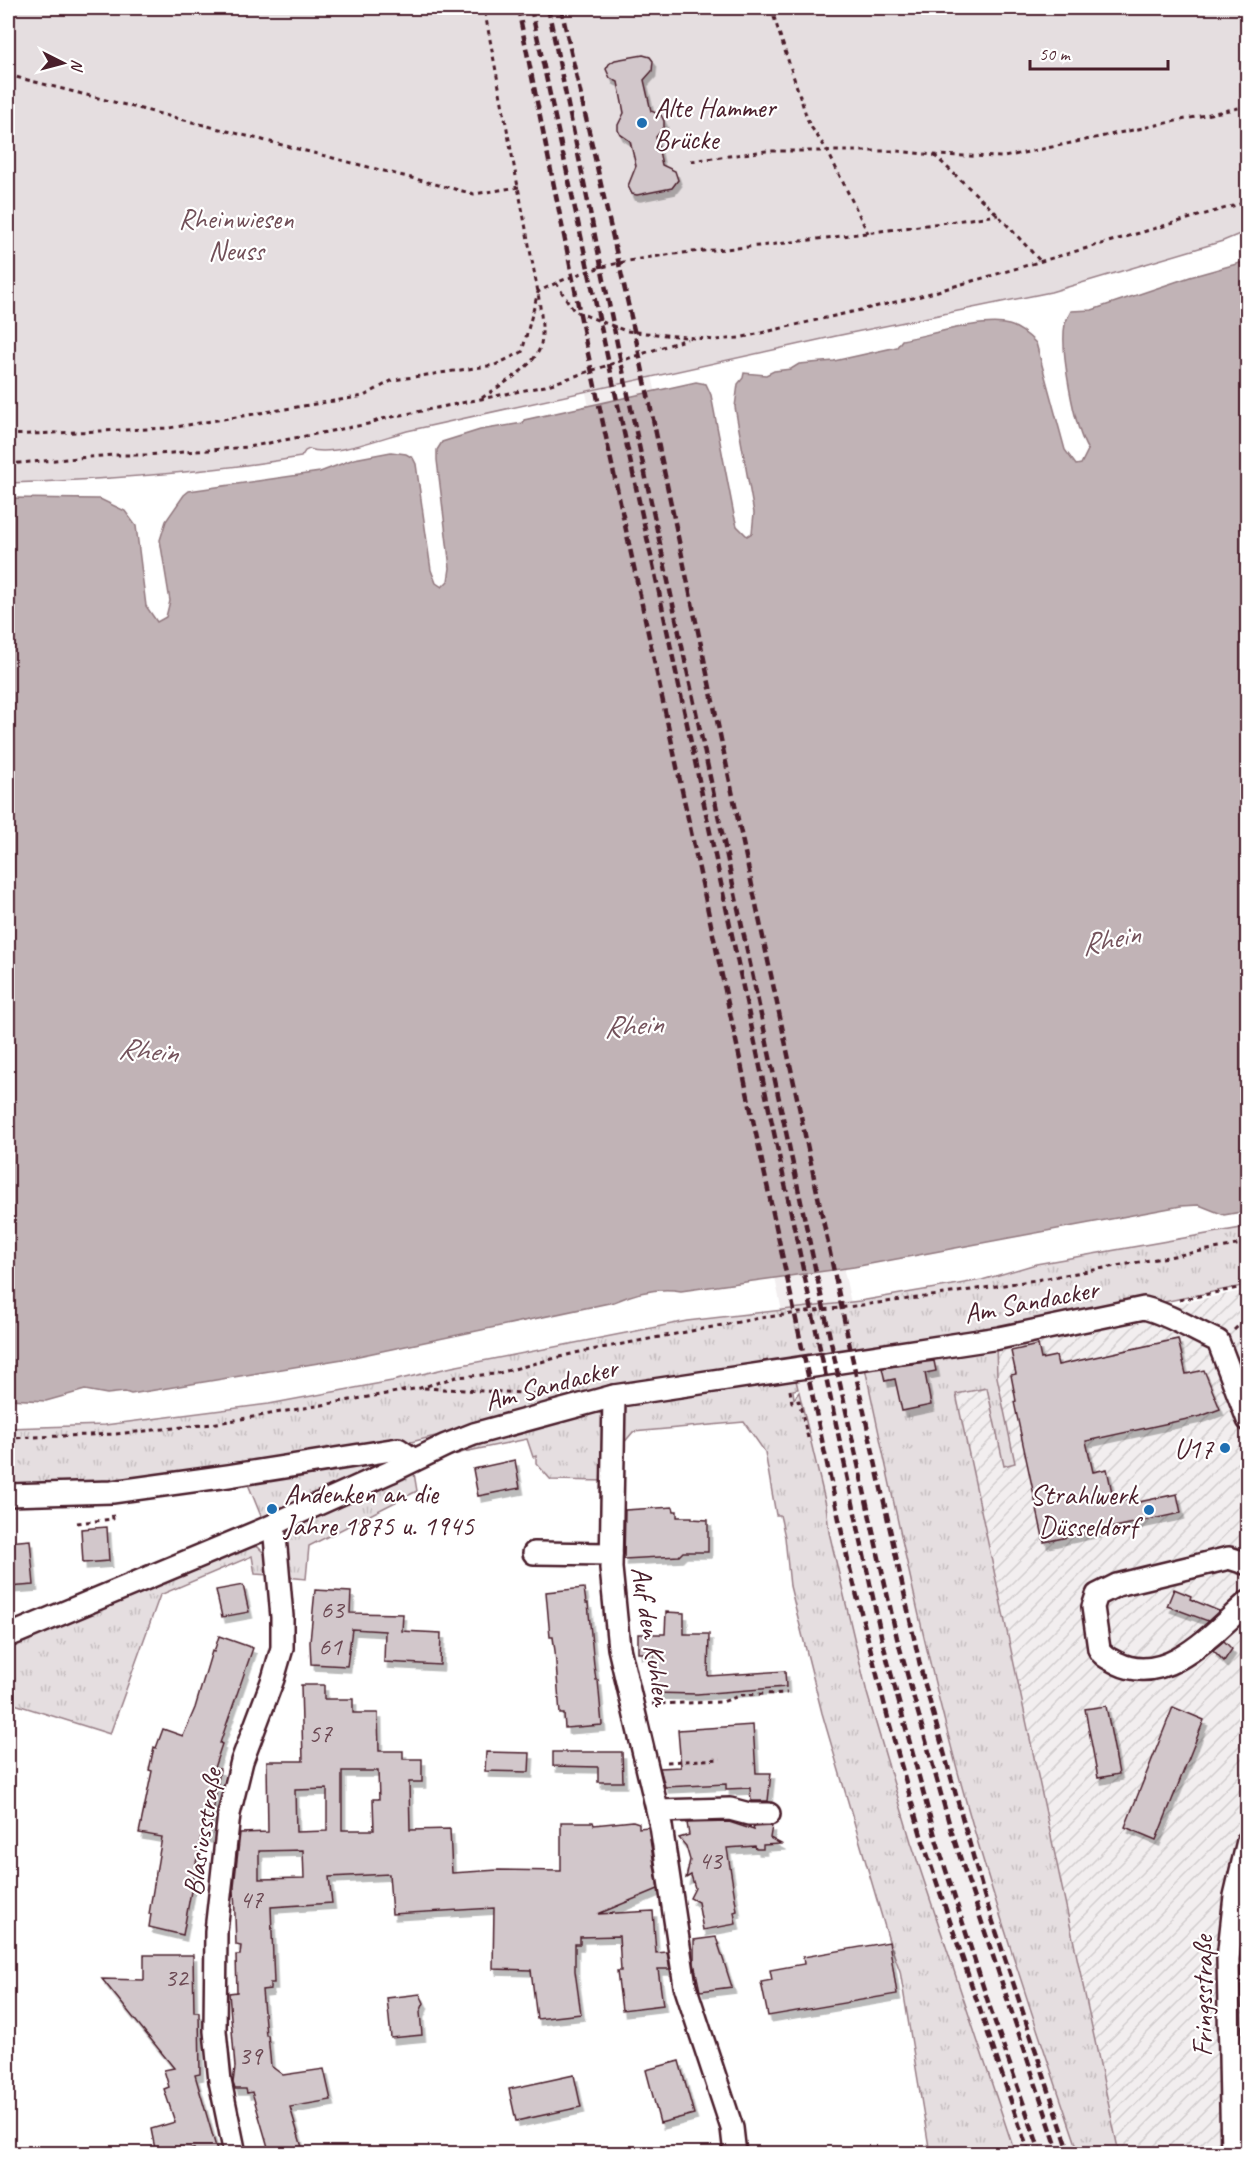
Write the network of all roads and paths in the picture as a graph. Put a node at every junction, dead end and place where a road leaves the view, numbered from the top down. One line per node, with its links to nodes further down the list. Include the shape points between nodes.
1 (484, 8): 8 (path)
2 (771, 8): 5 (path, via 809,124)
3 (8, 75): 8 (path, via 474,194)
4 (1246, 107): 6 (path, via 1004,157)
5 (826, 150): 6 (path); 7 (path, via 766,151); 11 (path)
6 (933, 155): 10 (path)
7 (691, 161)
8 (519, 187): 14 (path)
9 (1248, 200): 12 (path)
10 (998, 215): 11 (path); 12 (path)
11 (868, 233): 13 (path, via 626,260)
12 (1041, 262): 15 (path, via 917,297 739,338)
13 (556, 283): 14 (path); 15 (path, via 574,310 626,331)
14 (538, 292): 16 (path, via 541,346 532,363); 17 (path, via 522,352 495,365 393,380 364,396 169,428)
15 (689, 338): 16 (path, via 545,386)
16 (481, 399): 18 (path, via 248,447)
17 (8, 435)
18 (8, 464)
19 (1248, 1243): 22 (path, via 1014,1284 759,1318 575,1353 495,1374 456,1377)
20 (1248, 1286): 21 (path)
21 (1176, 1301)
22 (420, 1388): 23 (path); 27 (path, via 212,1424 116,1434)
23 (546, 1394)
24 (614, 1396): 26 (street, Am Sandacker, via 999,1338 1144,1308 1218,1341); 29 (street, Am Sandacker, via 474,1434); 35 (street, Auf den Kuhlen)
25 (792, 1403): 28 (path, via 800,1401)
26 (1248, 1420)
27 (8, 1438)
28 (808, 1438)
29 (414, 1460): 30 (street, via 398,1449); 33 (street, Am Sandacker)
30 (112, 1492): 31 (street); 32 (path, via 113,1519)
31 (8, 1495)
32 (77, 1523)
33 (274, 1526): 38 (street, Am Sandacker); 46 (street, Blasiusstraße, via 282,1648 242,1761 231,1805 216,1931 215,2031 220,2081)
34 (534, 1553): 35 (street)
35 (611, 1554): 40 (street, Auf den Kuhlen, via 619,1648)
36 (1247, 1566): 37 (street, via 1229,1558 1117,1585 1097,1594 1093,1607 1099,1649 1102,1655 1129,1669 1159,1668 1187,1655)
37 (1248, 1602)
38 (8, 1636)
39 (787, 1693): 40 (path, via 742,1695 722,1702)
40 (632, 1704): 42 (street, Auf den Kuhlen)
41 (721, 1759): 42 (path)
42 (647, 1764): 43 (street, Auf den Kuhlen)
43 (658, 1811): 44 (street, via 730,1809); 47 (street, Auf den Kuhlen, via 685,1986 732,2128)
44 (769, 1814)
45 (1248, 1841): 48 (street, Fringsstraße, via 1235,1896 1228,1959)
46 (235, 2154)
47 (735, 2154)
48 (1232, 2154)

